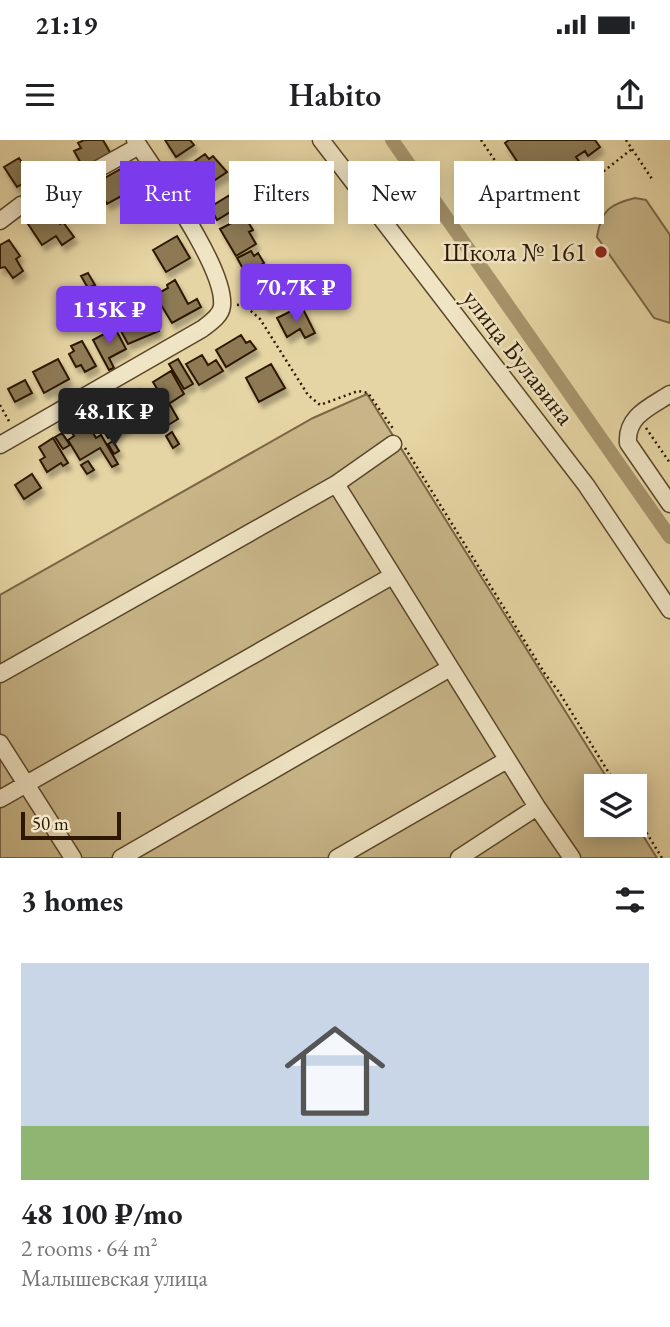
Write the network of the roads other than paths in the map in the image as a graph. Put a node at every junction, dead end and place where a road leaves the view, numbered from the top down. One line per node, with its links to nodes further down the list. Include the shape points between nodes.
1 (321, 140): 10 (street, улица Булавина, via 586,485)
2 (137, 143): 3 (street, via 46,198 21,205); 6 (street, via 205,249 222,290 222,309 202,329)
3 (0, 221)
4 (670, 394): 8 (street, via 638,415 627,433 628,443)
5 (396, 439): 7 (street)
6 (0, 445)
7 (335, 484): 9 (street); 12 (street)
8 (670, 503)
9 (392, 576): 11 (street); 15 (street)
10 (670, 610)
11 (450, 668): 14 (street); 19 (street)
12 (0, 674)
13 (0, 743): 15 (street)
14 (507, 760): 17 (street); 20 (street)
15 (25, 784): 16 (street); 18 (street)
16 (0, 799)
17 (537, 807): 21 (street); 22 (street)
18 (73, 858)
19 (121, 858)
20 (337, 858)
21 (459, 858)
22 (572, 858)

